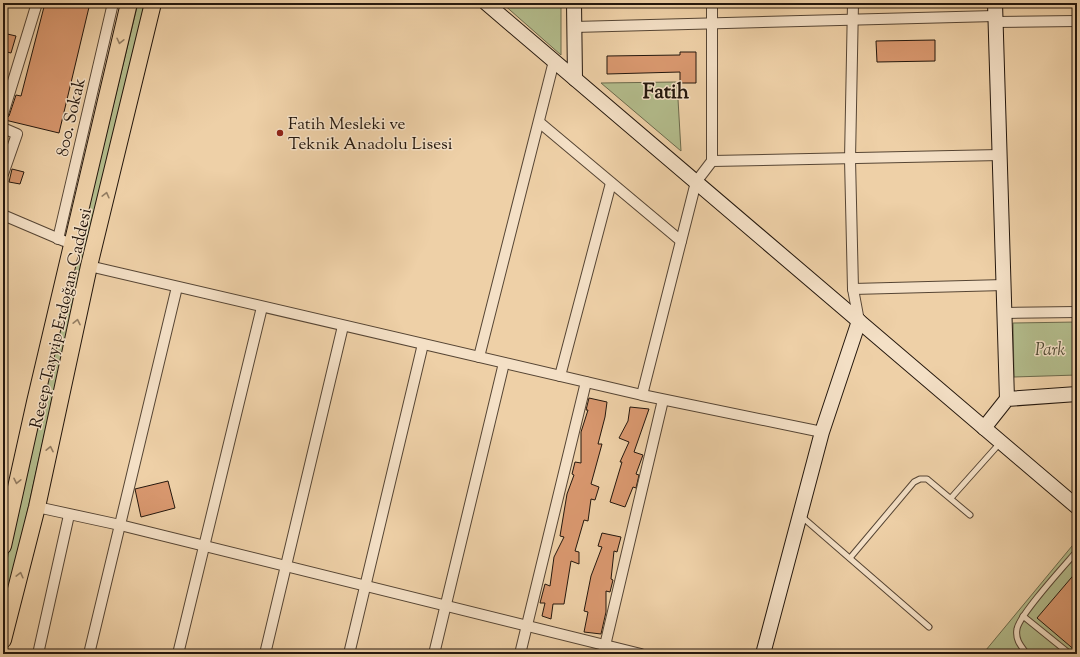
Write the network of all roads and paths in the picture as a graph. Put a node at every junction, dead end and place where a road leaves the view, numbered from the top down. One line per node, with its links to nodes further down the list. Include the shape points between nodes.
1 (37, 3): 16 (street)
2 (113, 3): 26 (street, 800. Sokak)
3 (129, 3): 26 (main road, Recep Tayyip Erdoğan Caddesi, one-way to 26)
4 (153, 3): 28 (main road, Recep Tayyip Erdoğan Caddesi, one-way to 4)
5 (486, 3): 14 (street)
6 (574, 3): 13 (street)
7 (712, 3): 12 (street)
8 (853, 3): 10 (street)
9 (995, 14): 10 (street); 11 (street); 19 (street)
10 (853, 20): 12 (street); 20 (street)
11 (1077, 21)
12 (711, 24): 13 (street); 21 (street)
13 (574, 27): 15 (street)
14 (554, 61): 15 (street); 17 (street)
15 (575, 79): 23 (street)
16 (3, 114)
17 (538, 122): 24 (street); 38 (street)
18 (3, 128): 22 (street, via 17,134)
19 (1000, 155): 20 (street); 29 (street)
20 (850, 159): 21 (street); 31 (street)
21 (712, 161): 23 (street)
22 (3, 174)
23 (696, 182): 27 (street); 35 (street)
24 (611, 183): 27 (street); 40 (street)
25 (3, 215): 26 (street)
26 (65, 241): 56 (main road, Recep Tayyip Erdoğan Caddesi, one-way to 56)
27 (681, 241): 43 (street)
28 (89, 266): 30 (street); 50 (main road, Recep Tayyip Erdoğan Caddesi, one-way to 28)
29 (1004, 285): 31 (street); 34 (street)
30 (176, 287): 32 (street); 55 (street)
31 (853, 289): 35 (street)
32 (262, 307): 36 (street); 57 (street)
33 (1077, 312): 34 (street)
34 (1005, 313): 44 (street)
35 (859, 321): 46 (street); 47 (street)
36 (343, 326): 37 (street); 60 (street)
37 (423, 344): 38 (street); 61 (street)
38 (479, 358): 39 (street)
39 (504, 363): 40 (street); 62 (street)
40 (560, 376): 41 (street)
41 (586, 382): 43 (street); 64 (street)
42 (1077, 394): 44 (street)
43 (642, 395): 45 (street)
44 (1007, 398): 46 (street)
45 (663, 400): 47 (street); 67 (street)
46 (984, 428): 48 (street)
47 (822, 432): 53 (street)
48 (1000, 442): 49 (lane); 51 (street)
49 (951, 498): 54 (lane); 59 (lane, via 927,479 914,482)
50 (37, 507): 52 (street); 66 (main road, Recep Tayyip Erdoğan Caddesi, one-way to 50)
51 (1077, 507)
52 (70, 515): 55 (street); 68 (street)
53 (800, 515): 59 (lane); 76 (street)
54 (970, 515)
55 (120, 526): 57 (street); 69 (street)
56 (3, 546)
57 (204, 546): 60 (street); 70 (street)
58 (1077, 551): 63 (lane)
59 (850, 558): 65 (lane)
60 (286, 567): 61 (street); 71 (street)
61 (366, 586): 62 (street); 72 (street)
62 (446, 606): 64 (street); 73 (street)
63 (1023, 616): 77 (lane, via 1017,629 1018,643); 78 (lane)
64 (527, 626): 67 (street); 74 (street)
65 (929, 628)
66 (3, 640)
67 (605, 650): 75 (street)
68 (38, 654)
69 (89, 654)
70 (178, 654)
71 (265, 654)
72 (349, 654)
73 (434, 654)
74 (520, 654)
75 (641, 654)
76 (763, 654)
77 (1027, 654)
78 (1070, 654)

